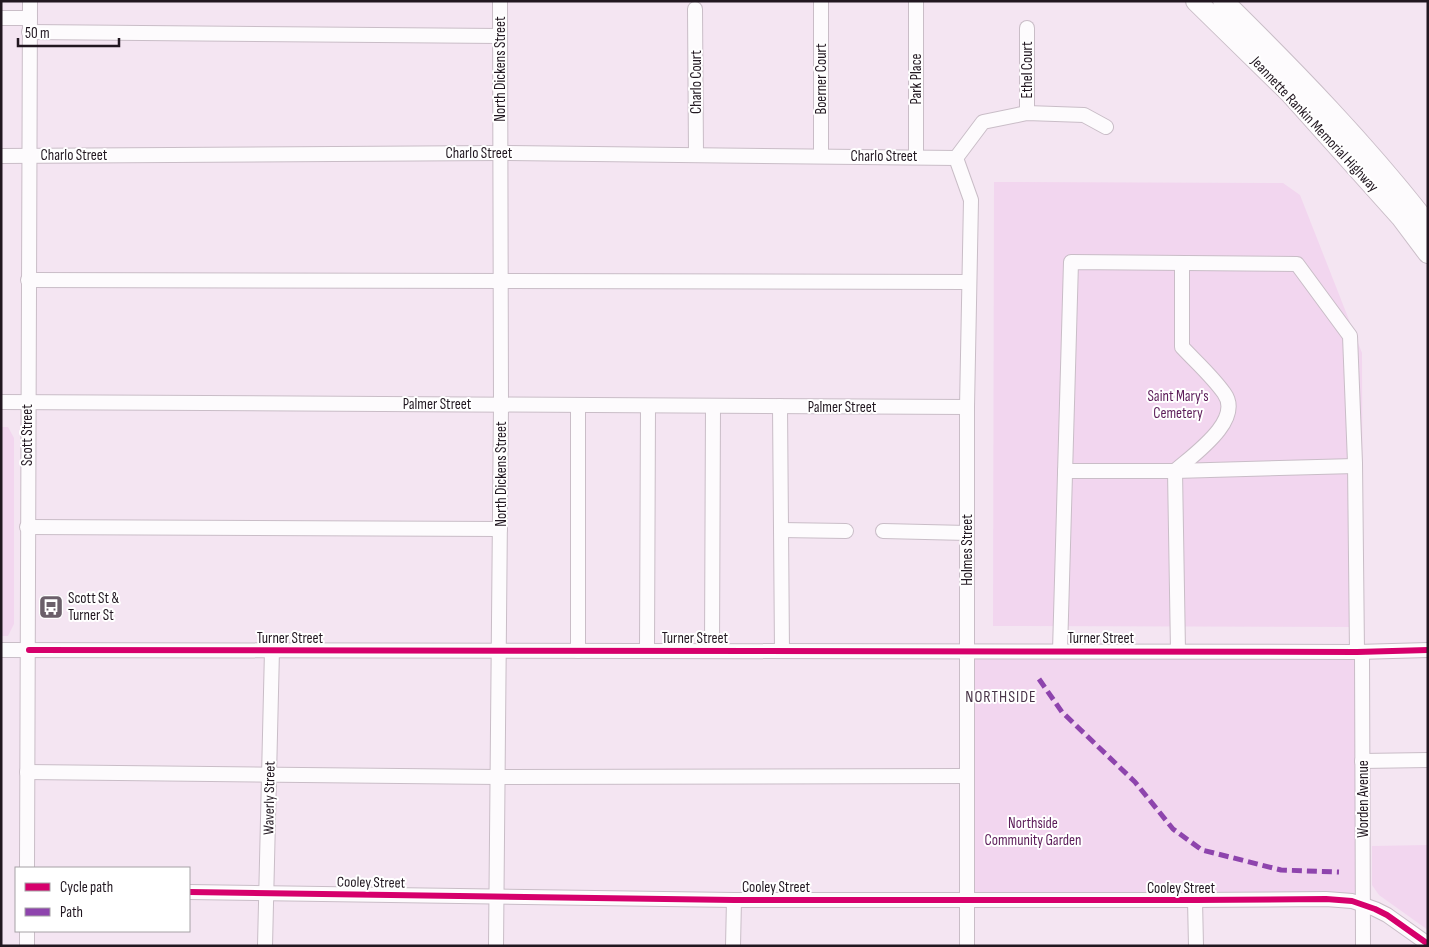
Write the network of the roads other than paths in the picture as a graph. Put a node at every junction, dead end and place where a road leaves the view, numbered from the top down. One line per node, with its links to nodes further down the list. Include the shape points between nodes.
1 (30, 1): 9 (street, Scott Street)
2 (500, 1): 12 (street, North Dickens Street)
3 (821, 1): 19 (street, Boerner Court)
4 (916, 1): 20 (street, Park Place)
5 (1196, 1): 23 (highway, Jeannette Rankin Memorial Highway, via 1290,93 1401,217)
6 (1223, 1): 22 (highway, Jeannette Rankin Memorial Highway, via 1296,73)
7 (695, 9): 16 (street, Charlo Court)
8 (1, 18): 9 (street)
9 (30, 18): 11 (street, Scott Street)
10 (1027, 28): 13 (street, Ethel Court)
11 (29, 32): 12 (street); 18 (street, Scott Street)
12 (500, 36): 15 (street, North Dickens Street)
13 (1027, 113): 14 (street, via 1084,115); 21 (street, via 983,122)
14 (1106, 127)
15 (499, 153): 16 (street, Charlo Street); 18 (street, Charlo Street); 26 (street, North Dickens Street)
16 (696, 155): 19 (street, Charlo Street)
17 (1, 156): 18 (street, Charlo Street)
18 (28, 156): 25 (street, Scott Street)
19 (822, 156): 20 (street, Charlo Street)
20 (916, 156): 21 (street, Charlo Street)
21 (956, 158): 27 (street, Holmes Street, via 971,200)
22 (1428, 225)
23 (1428, 253)
24 (1182, 263): 36 (street, Worden Avenue, via 1297,264 1350,336); 37 (street, via 1071,262); 38 (street, via 1182,347 1226,394 1230,410 1222,428)
25 (28, 280): 26 (street); 29 (street, Scott Street)
26 (501, 281): 27 (street); 30 (street, North Dickens Street)
27 (969, 282): 35 (street, Holmes Street)
28 (1, 402): 29 (street, Palmer Street)
29 (28, 402): 30 (street, Palmer Street); 39 (street, Scott Street)
30 (501, 405): 31 (street, Palmer Street); 40 (street, North Dickens Street)
31 (578, 405): 32 (street, Palmer Street); 49 (street)
32 (648, 406): 33 (street, Palmer Street); 50 (street)
33 (713, 406): 34 (street, Palmer Street); 51 (street)
34 (780, 406): 35 (street, Palmer Street); 41 (street)
35 (967, 407): 44 (street, Holmes Street)
36 (1356, 466): 38 (street); 57 (street, Worden Avenue)
37 (1065, 471): 38 (street); 55 (street)
38 (1175, 471): 56 (street)
39 (27, 528): 40 (street); 46 (street, Scott Street)
40 (500, 529): 48 (street, North Dickens Street)
41 (781, 530): 42 (street); 52 (street)
42 (846, 531)
43 (883, 531): 44 (street)
44 (967, 533): 53 (street, Holmes Street)
45 (1, 650): 46 (street, Turner Street)
46 (29, 650): 47 (street, Turner Street); 60 (street, Scott Street)
47 (272, 650): 48 (street, Turner Street); 61 (street, Waverly Street)
48 (499, 650): 49 (street, Turner Street); 63 (street, North Dickens Street)
49 (578, 650): 50 (street, Turner Street)
50 (647, 650): 51 (street, Turner Street)
51 (712, 650): 52 (street, Turner Street)
52 (782, 650): 53 (street, Turner Street)
53 (967, 650): 55 (street, Turner Street); 62 (street, Holmes Street)
54 (1428, 650): 57 (street, Turner Street)
55 (1060, 651): 56 (street, Turner Street)
56 (1178, 651): 57 (street, Turner Street)
57 (1360, 652): 59 (street, Worden Avenue)
58 (1428, 760): 59 (street)
59 (1362, 761): 71 (street, Worden Avenue)
60 (27, 772): 61 (street); 64 (street, Scott Street)
61 (270, 775): 63 (street); 66 (street, Waverly Street)
62 (967, 776): 63 (street); 69 (street, Holmes Street)
63 (497, 777): 67 (street, North Dickens Street)
64 (27, 867)
65 (190, 892): 66 (street, Cooley Street)
66 (266, 892): 67 (street, Cooley Street); 75 (street, Waverly Street)
67 (496, 898): 68 (street, Cooley Street); 76 (street, North Dickens Street)
68 (734, 900): 69 (street, Cooley Street); 77 (street)
69 (967, 900): 70 (street, Cooley Street); 78 (street, Holmes Street)
70 (1195, 900): 71 (street, Cooley Street, via 1326,899); 79 (street)
71 (1363, 904): 73 (street, Cooley Street, via 1387,915); 80 (street, Worden Avenue)
72 (27, 932): 74 (street)
73 (1428, 944)
74 (27, 946)
75 (265, 946)
76 (496, 946)
77 (734, 946)
78 (967, 946)
79 (1196, 946)
80 (1363, 946)

